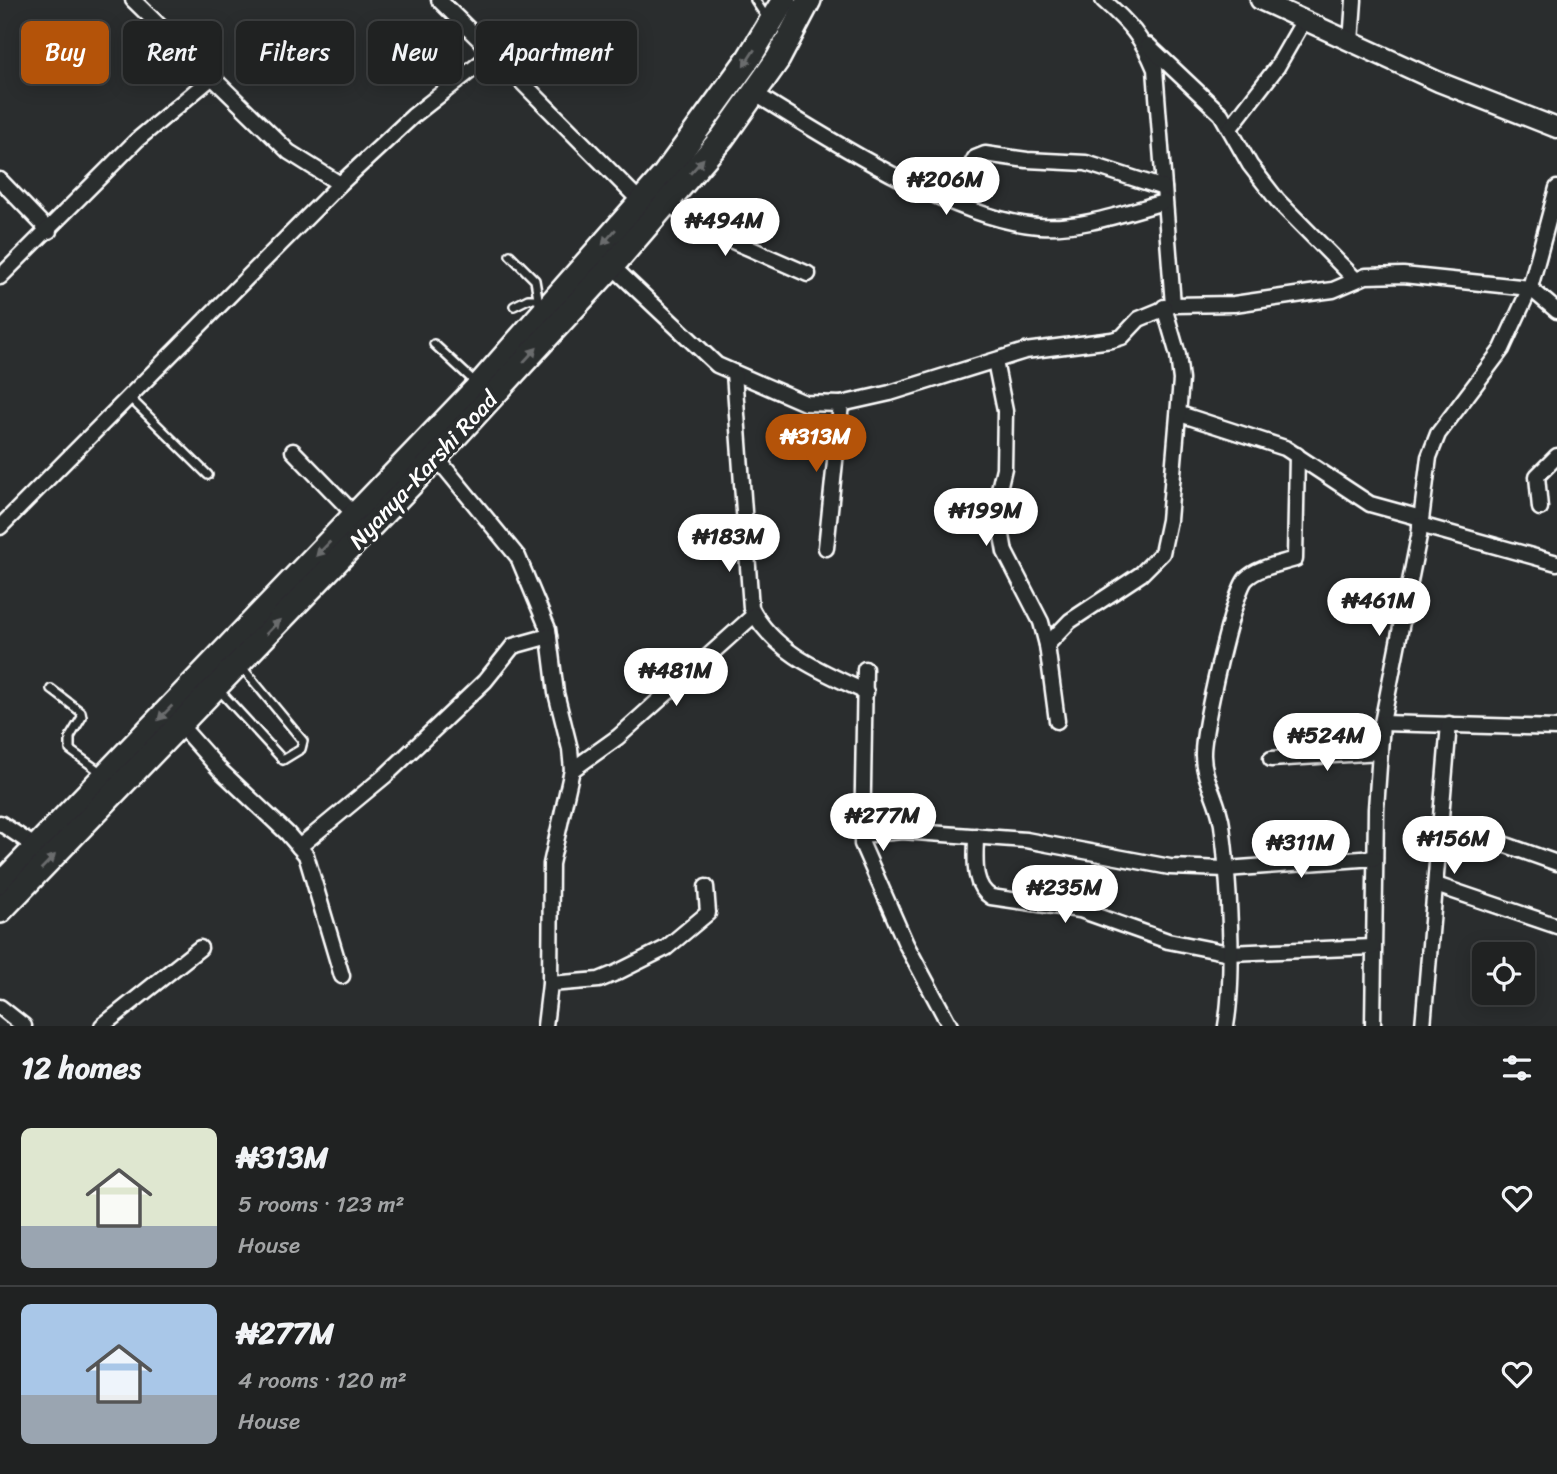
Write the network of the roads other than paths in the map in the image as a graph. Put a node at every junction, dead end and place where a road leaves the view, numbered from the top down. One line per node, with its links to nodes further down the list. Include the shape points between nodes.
1 (132, 0): 10 (street)
2 (439, 0): 12 (street)
3 (755, 0): 11 (lane)
4 (784, 0): 11 (main road, Nyanya-Karshi Road)
5 (809, 0): 19 (main road, Nyanya-Karshi Road)
6 (1103, 0): 13 (street)
7 (1260, 0): 9 (street)
8 (1354, 0): 14 (street)
9 (1304, 20): 14 (street); 20 (street, via 1277,67)
10 (153, 21)
11 (771, 23): 26 (main road, Nyanya-Karshi Road, one-way to 26, via 704,124)
12 (476, 36)
13 (1144, 42): 20 (street, via 1221,114); 25 (street, via 1155,69)
14 (1352, 42): 21 (street)
15 (476, 67): 23 (street)
16 (205, 84): 29 (street, via 137,140)
17 (216, 84): 23 (street, via 289,152)
18 (524, 84): 26 (street)
19 (754, 93): 27 (main road, Nyanya-Karshi Road, one-way to 19, via 723,137); 28 (street, via 874,163)
20 (1230, 128): 34 (street, via 1250,165 1278,201)
21 (1557, 128)
22 (0, 180): 29 (street)
23 (340, 184): 44 (street)
24 (1557, 188): 35 (street)
25 (1164, 195): 28 (street, via 1087,223 1041,226); 28 (street, via 1086,163 985,154 975,158); 39 (street)
26 (640, 201): 38 (main road, Nyanya-Karshi Road, one-way to 38)
27 (665, 201): 31 (main road, Nyanya-Karshi Road); 32 (street, via 703,228)
28 (953, 201)
29 (49, 231): 33 (street)
30 (510, 255): 38 (lane, via 535,280)
31 (612, 266): 42 (street, via 717,365); 43 (main road, Nyanya-Karshi Road, one-way to 31)
32 (808, 274)
33 (0, 277)
34 (1354, 278): 35 (street, via 1403,275); 39 (street, via 1333,290 1234,304)
35 (1530, 288): 36 (street); 54 (street, via 1502,349 1438,434 1429,457)
36 (1553, 304)
37 (514, 306): 38 (lane, via 528,299)
38 (539, 306): 43 (main road, Nyanya-Karshi Road)
39 (1169, 306): 41 (street, via 1139,319 1122,337 1025,351); 46 (street, via 1178,355)
40 (434, 344): 43 (lane)
41 (995, 361): 45 (street); 60 (street, via 1005,411 1004,468 996,502 1005,552 1041,622)
42 (734, 373): 45 (street, via 805,402); 58 (street, via 747,592)
43 (487, 385): 50 (main road, Nyanya-Karshi Road); 53 (main road, Nyanya-Karshi Road)
44 (130, 398): 51 (lane); 55 (street)
45 (841, 404): 56 (street)
46 (1180, 414): 48 (street); 60 (street, via 1162,553 1141,574 1070,621)
47 (293, 451): 53 (street)
48 (1297, 454): 54 (street, via 1370,504); 83 (street, via 1295,559 1250,575 1241,587 1223,646 1202,754 1218,804)
49 (1557, 456): 52 (street, via 1537,476)
50 (436, 457): 59 (street, via 517,557 543,610); 61 (main road, Nyanya-Karshi Road, one-way to 50)
51 (208, 475)
52 (1540, 508)
53 (355, 515): 74 (main road, Nyanya-Karshi Road, one-way to 74)
54 (1420, 522): 57 (street); 67 (street)
55 (0, 527)
56 (826, 548)
57 (1557, 563)
58 (754, 615): 65 (street, via 782,648); 73 (street, via 618,737)
59 (549, 636): 73 (street); 80 (street, via 513,646 485,681)
60 (1047, 645): 66 (street)
61 (238, 663): 63 (main road, Nyanya-Karshi Road); 63 (lane, via 303,741 301,749 283,760)
62 (865, 669): 65 (street)
63 (216, 687): 69 (main road, Nyanya-Karshi Road)
64 (51, 689): 74 (lane, via 80,712 80,722 69,737 71,750)
65 (866, 692): 77 (street)
66 (1057, 721)
67 (1382, 723): 68 (street); 71 (street)
68 (1449, 724): 70 (street); 75 (street)
69 (180, 725): 80 (street); 87 (main road, Nyanya-Karshi Road, one-way to 69)
70 (1557, 728)
71 (1380, 752): 72 (street); 81 (street)
72 (1270, 759)
73 (572, 770): 93 (street, via 551,864)
74 (105, 775): 79 (main road, Nyanya-Karshi Road)
75 (1441, 822): 82 (street); 85 (street)
76 (0, 823): 79 (street)
77 (862, 835): 78 (street, via 902,831); 98 (street, via 864,854)
78 (976, 836): 83 (street, via 1026,840 1170,867); 91 (street, via 977,877 991,897 1080,910 1168,941)
79 (36, 847): 84 (main road, Nyanya-Karshi Road)
80 (299, 848): 92 (street, via 314,875)
81 (1375, 858): 83 (street); 89 (street)
82 (1557, 863)
83 (1226, 869): 91 (street)
84 (0, 885)
85 (1436, 885): 88 (street); 101 (street)
86 (706, 887): 93 (street, via 708,913 666,948 599,980)
87 (0, 911)
88 (1557, 926)
89 (1373, 947): 91 (street); 100 (street)
90 (200, 948): 96 (street)
91 (1229, 953): 99 (street)
92 (342, 976)
93 (550, 985): 97 (street)
94 (0, 1007): 95 (street)
95 (24, 1026)
96 (102, 1026)
97 (545, 1026)
98 (950, 1026)
99 (1226, 1026)
100 (1373, 1026)
101 (1423, 1026)

